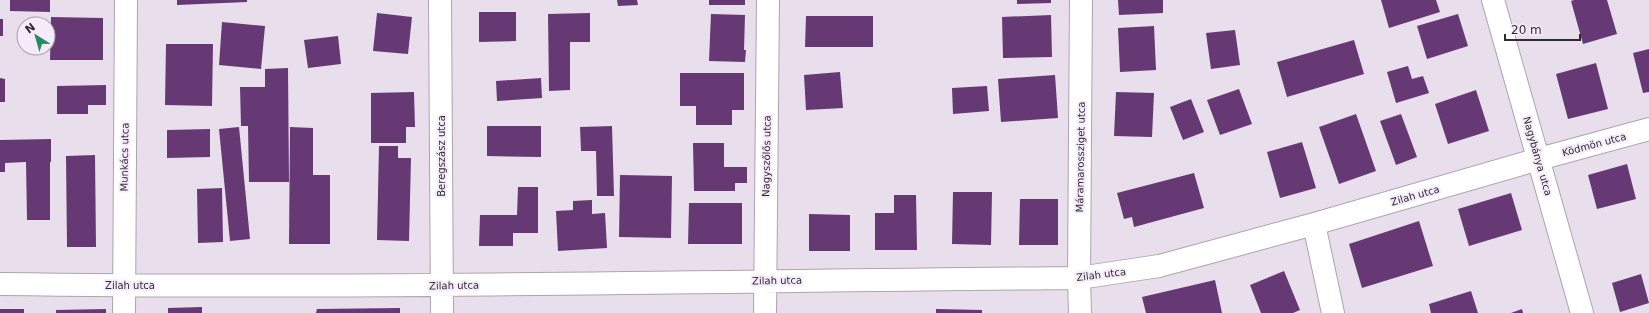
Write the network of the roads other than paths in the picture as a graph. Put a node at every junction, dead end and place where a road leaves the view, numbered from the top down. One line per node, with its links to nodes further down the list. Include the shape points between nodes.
1 (126, 0): 13 (street, Munkács utca)
2 (440, 0): 12 (street, Beregszász utca)
3 (768, 0): 10 (street, Nagyszőlős utca)
4 (1081, 0): 9 (street, Máramarossziget utca)
5 (1493, 0): 7 (street, Nagybánya utca)
6 (1649, 130): 7 (street, Ködmön utca)
7 (1539, 159): 8 (street, Zilah utca); 19 (street, Nagybánya utca)
8 (1314, 224): 9 (street, Zilah utca, via 1159,266); 18 (street)
9 (1079, 278): 10 (street, Zilah utca); 17 (street, Máramarossziget utca)
10 (765, 280): 12 (street, Zilah utca); 16 (street, Nagyszőlős utca)
11 (0, 284): 13 (street, Zilah utca)
12 (442, 285): 13 (street, Zilah utca); 15 (street, Beregszász utca)
13 (123, 286): 14 (street, Munkács utca)
14 (124, 313)
15 (442, 313)
16 (765, 313)
17 (1080, 313)
18 (1333, 313)
19 (1582, 313)

